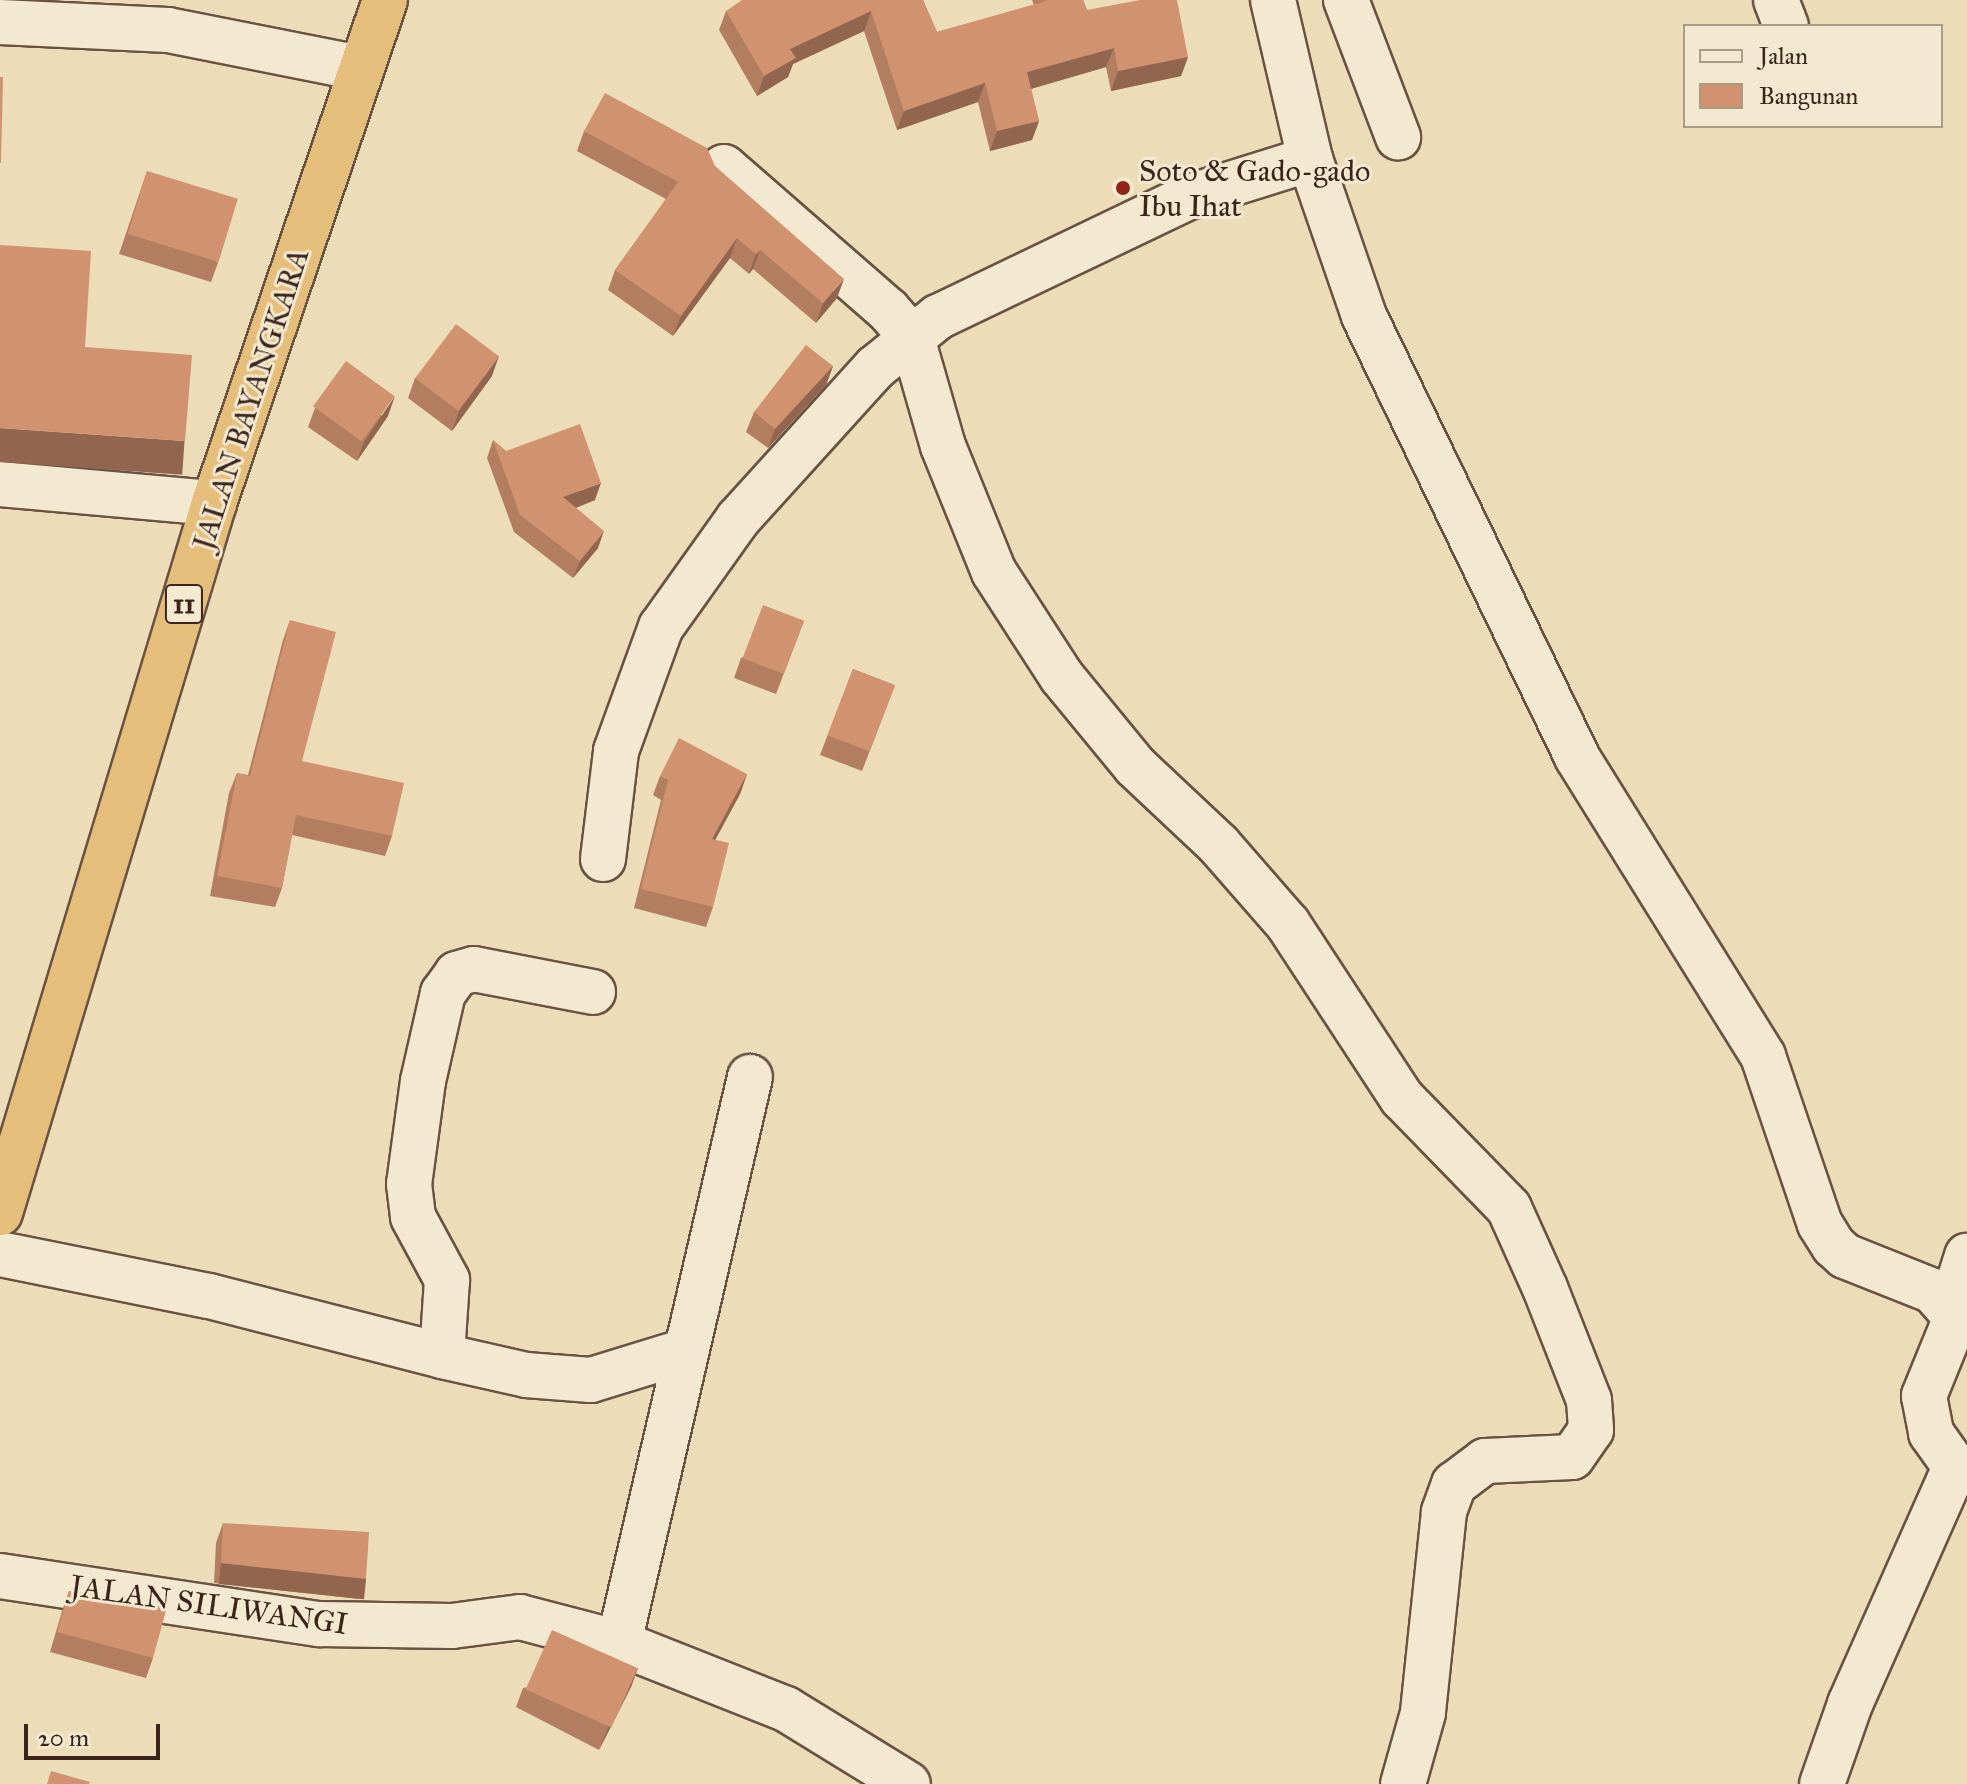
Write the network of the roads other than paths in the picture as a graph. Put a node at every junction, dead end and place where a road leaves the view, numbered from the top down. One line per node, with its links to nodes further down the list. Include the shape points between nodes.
1 (385, 0): 7 (highway, JALAN BAYANGKARA / 11)
2 (1273, 0): 9 (street)
3 (1346, 0): 8 (street)
4 (1776, 0): 6 (street)
5 (0, 22): 7 (street, via 168,30)
6 (1785, 24)
7 (360, 68): 13 (highway, JALAN BAYANGKARA / 11)
8 (1398, 137)
9 (1310, 159): 11 (street, via 1189,197 938,317); 20 (street, via 1364,316 1577,757 1763,1056 1820,1224 1845,1256 1933,1291)
10 (724, 167): 11 (street, via 888,310)
11 (912, 338): 14 (street, via 866,377 748,507 661,627 616,751); 27 (street, via 943,446 994,572 1062,677 1125,755 1219,845 1288,924 1402,1098 1509,1208 1589,1400 1591,1430 1572,1457 1485,1461 1454,1484 1444,1512 1423,1713)
12 (0, 484): 13 (street)
13 (214, 503): 17 (highway, JALAN BAYANGKARA / 11)
14 (603, 859)
15 (593, 992): 22 (street, via 474,969 457,974 443,993 423,1081 409,1184 413,1217 447,1280)
16 (750, 1077): 21 (street)
17 (0, 1213)
18 (0, 1254): 22 (street, via 209,1296)
19 (1967, 1256): 20 (street)
20 (1950, 1310): 23 (street, via 1954,1322 1924,1396 1931,1433)
21 (685, 1351): 22 (street, via 591,1380 526,1375); 25 (street)
22 (442, 1356)
23 (1963, 1471): 28 (street, via 1949,1481 1850,1704)
24 (0, 1576): 25 (street, JALAN SILIWANGI, via 319,1624 452,1626 520,1617)
25 (619, 1643): 26 (street, JALAN SILIWANGI, via 786,1709)
26 (908, 1784)
27 (1403, 1784)
28 (1822, 1784)

